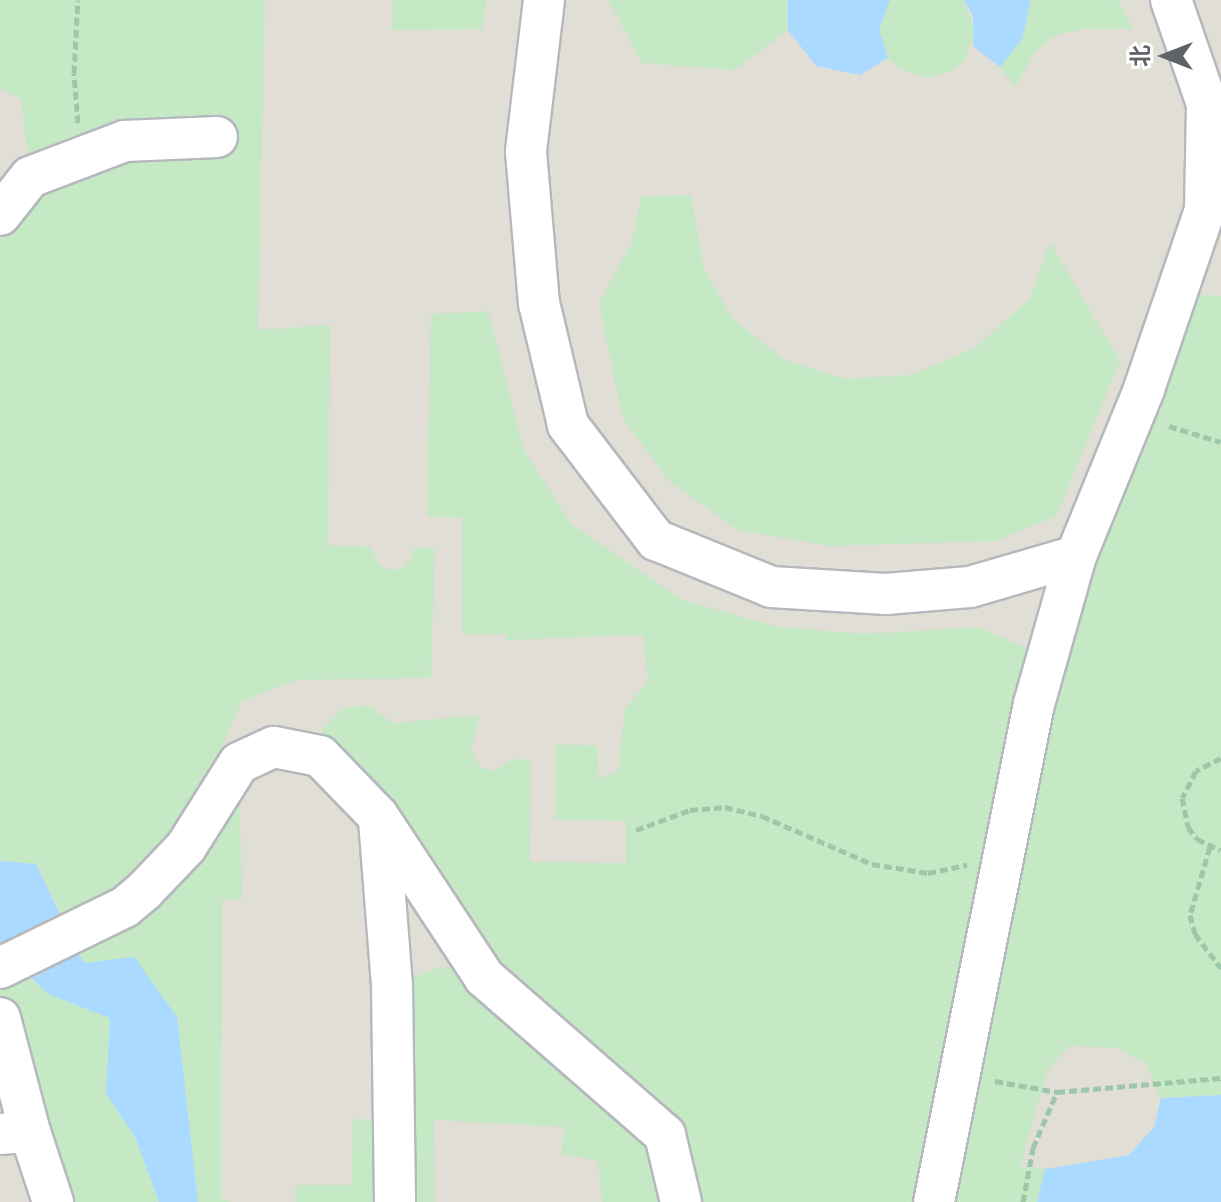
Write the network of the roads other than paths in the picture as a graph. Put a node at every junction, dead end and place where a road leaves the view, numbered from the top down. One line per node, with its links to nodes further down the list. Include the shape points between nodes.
1 (544, 0): 7 (street, via 526,152 539,303 568,425 656,540 771,587 886,594 970,587)
2 (1171, 0): 3 (street)
3 (1214, 104): 5 (street)
4 (217, 137): 6 (street, via 125,141 30,177)
5 (1213, 210): 7 (street)
6 (0, 215)
7 (1076, 556): 15 (street, via 1034,704)
8 (378, 816): 9 (street, via 320,756 274,747 239,763 186,847 125,907); 13 (street, via 392,986); 14 (street, via 484,977 665,1135)
9 (0, 968)
10 (0, 1018): 11 (street)
11 (15, 1133): 12 (street)
12 (53, 1202)
13 (395, 1202)
14 (681, 1202)
15 (934, 1202)

